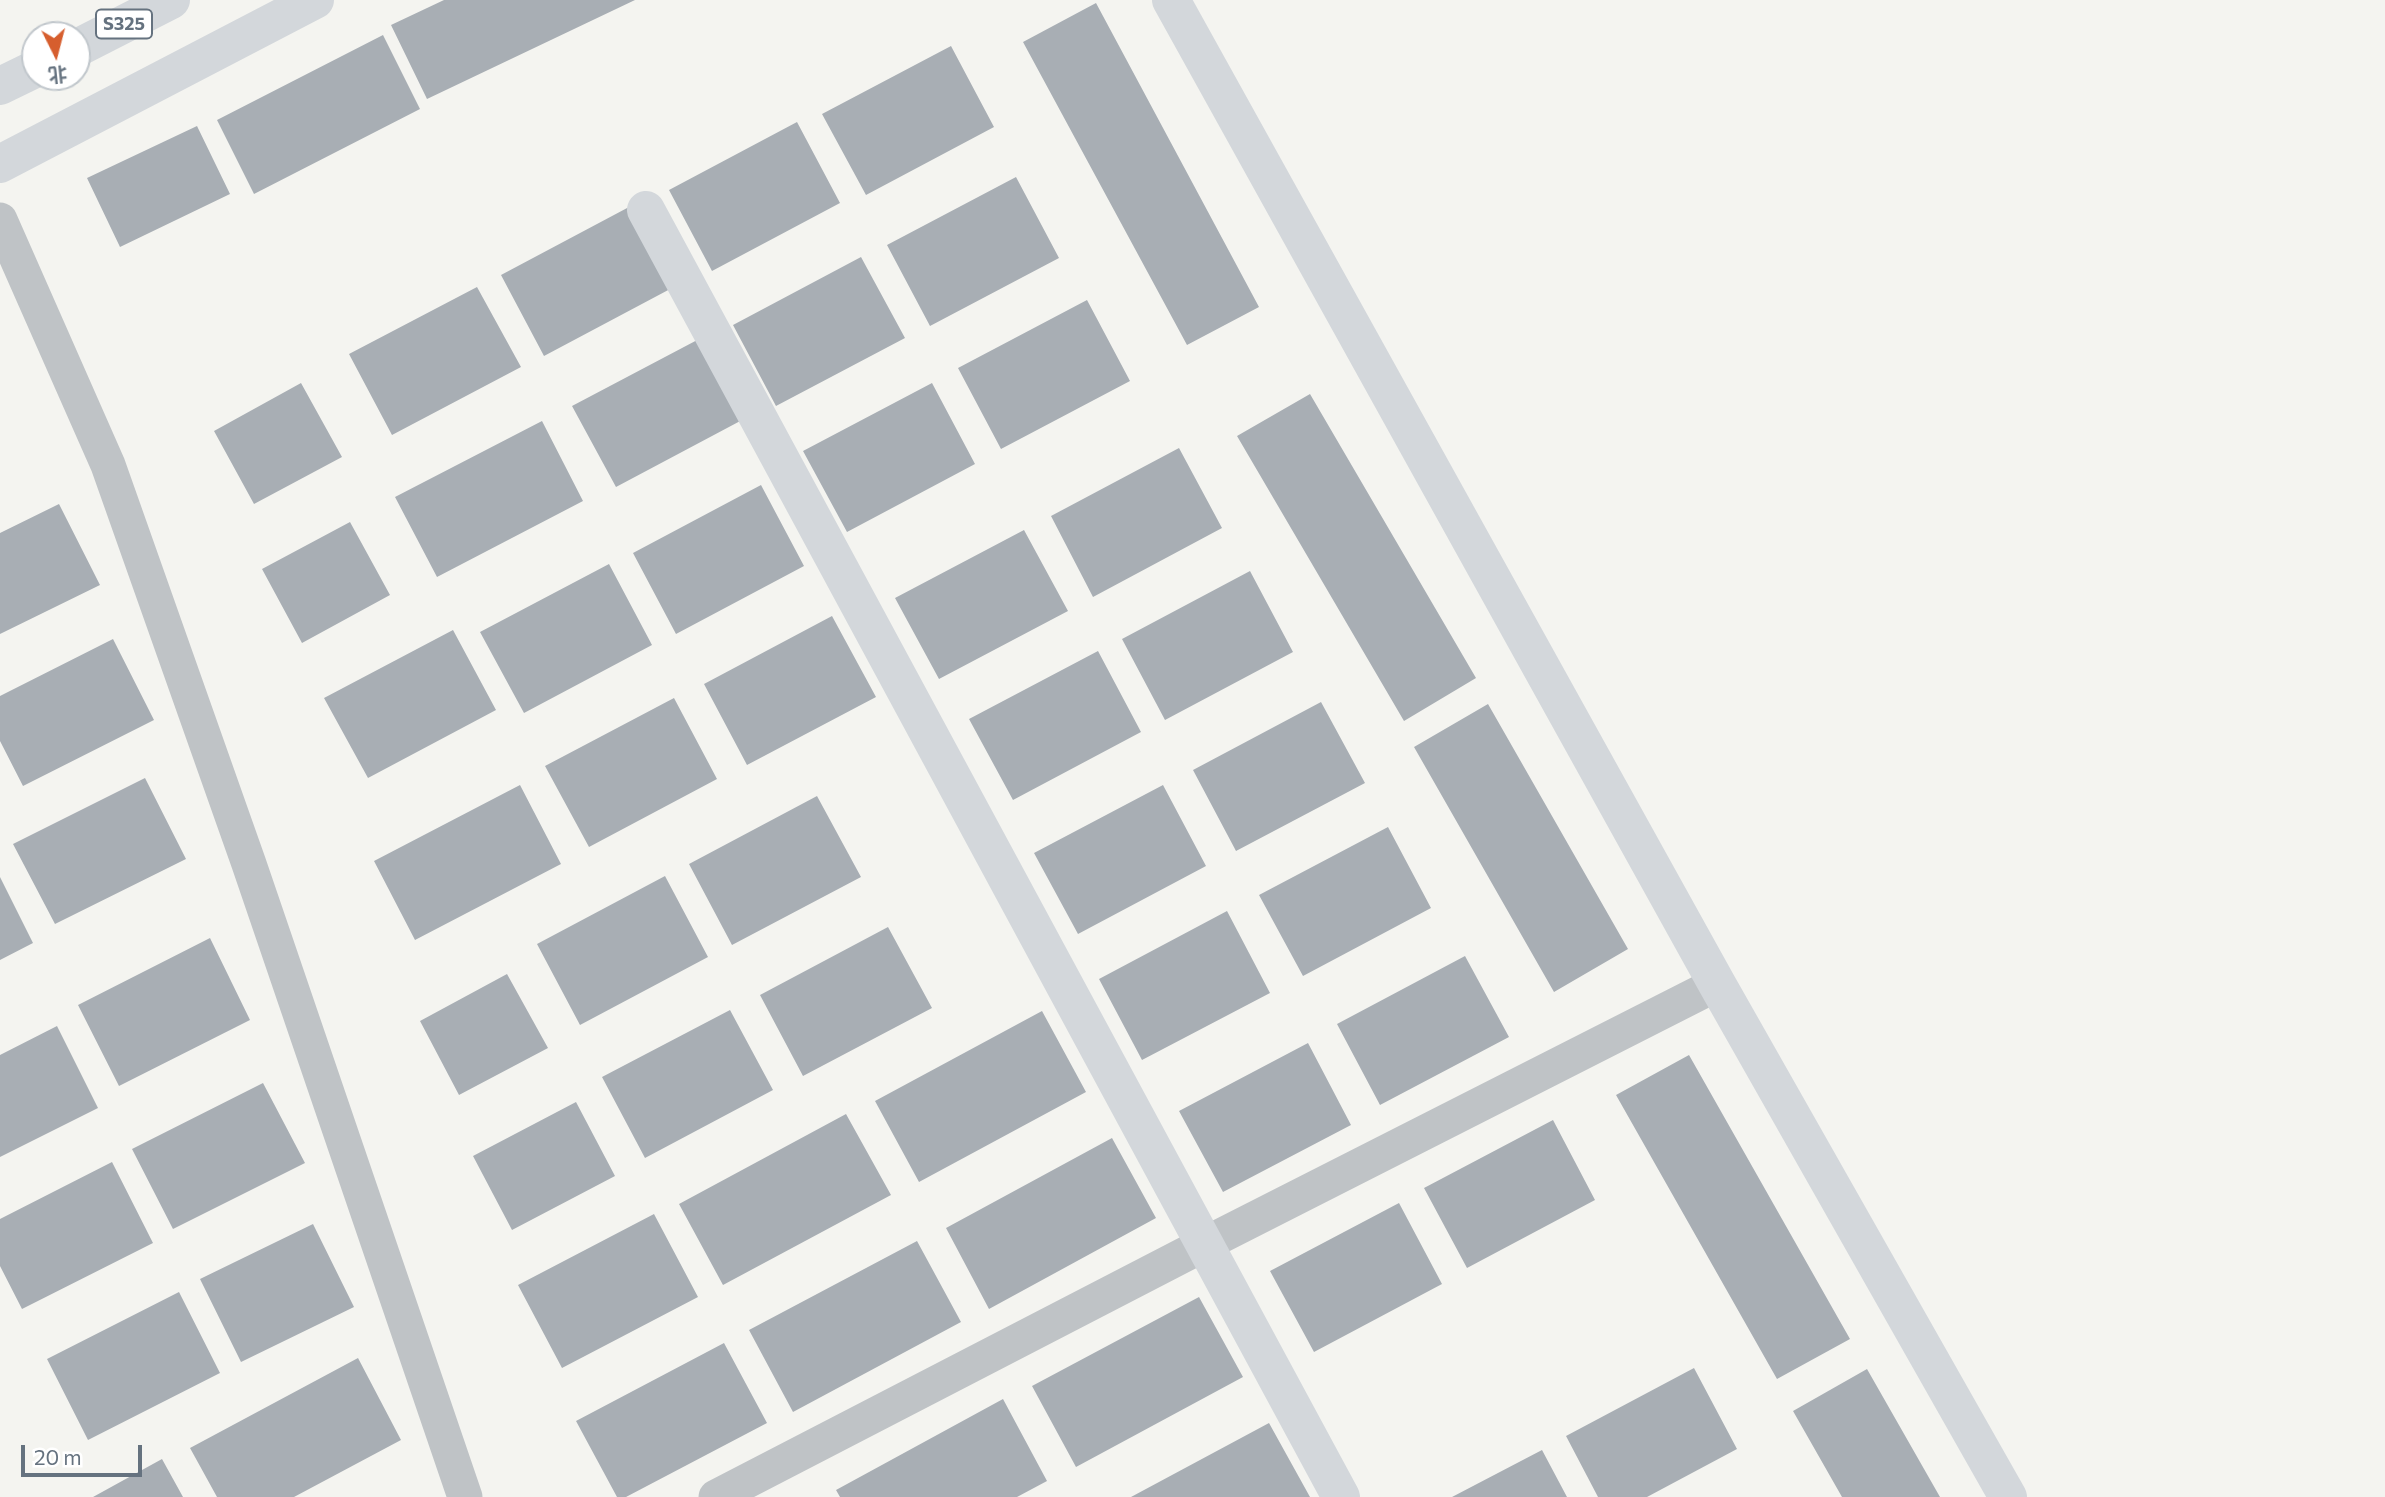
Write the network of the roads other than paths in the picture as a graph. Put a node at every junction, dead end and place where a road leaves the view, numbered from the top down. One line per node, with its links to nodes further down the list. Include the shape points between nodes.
1 (171, 0): 4 (street, S325)
2 (315, 0): 7 (street)
3 (1171, 0): 10 (street)
4 (91, 41)
5 (21, 76): 6 (street)
6 (0, 86)
7 (0, 164)
8 (646, 210): 11 (street)
9 (0, 220): 12 (street, via 108,465)
10 (1717, 985): 11 (street); 15 (street)
11 (1205, 1244): 13 (street); 14 (street)
12 (465, 1497)
13 (716, 1497)
14 (1341, 1497)
15 (2008, 1497)

